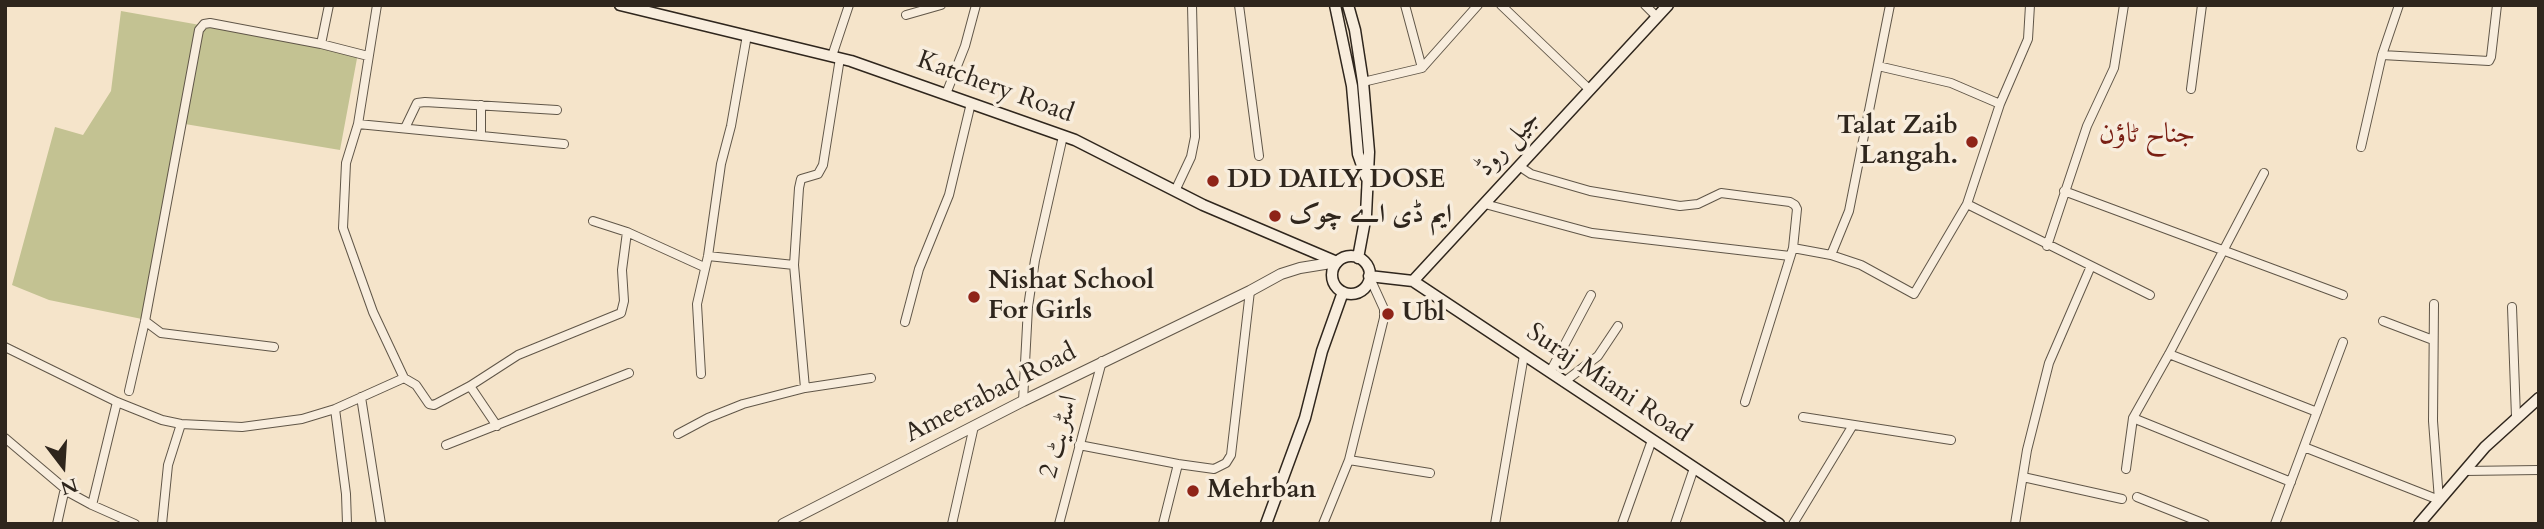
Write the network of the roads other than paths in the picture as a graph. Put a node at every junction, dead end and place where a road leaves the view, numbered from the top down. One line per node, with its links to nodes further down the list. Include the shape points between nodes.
1 (329, 5): 25 (street)
2 (377, 5): 27 (street)
3 (620, 5): 24 (main road, Katchery Road)
4 (849, 5): 28 (street)
5 (941, 5): 22 (street)
6 (976, 5): 34 (street)
7 (1192, 5): 49 (street, via 1195,138)
8 (1239, 5): 45 (street)
9 (1335, 5): 48 (main road, via 1352,86 1358,154)
10 (1348, 5): 31 (main road)
11 (1405, 5): 30 (street)
12 (1478, 5): 30 (street)
13 (1501, 5): 33 (street)
14 (1645, 5): 23 (street)
15 (1668, 5): 23 (main road, جیل روڈ)
16 (1889, 5): 29 (street)
17 (2030, 5): 36 (street, via 2028,39)
18 (2124, 5): 50 (street, via 2114,68)
19 (2202, 5): 32 (street)
20 (2399, 5): 26 (street)
21 (2497, 5): 26 (street, via 2489,61)
22 (906, 15)
23 (1657, 17): 33 (main road, جیل روڈ)
24 (747, 35): 28 (main road, Katchery Road); 59 (street)
25 (321, 44): 27 (street); 74 (street, via 210,23 199,30)
26 (2382, 55): 44 (street)
27 (368, 56): 39 (street)
28 (836, 57): 34 (main road, Katchery Road); 62 (street, via 823,165 818,174 799,182)
29 (1878, 66): 36 (street, via 1951,83); 58 (street, via 1849,211)
30 (1422, 68): 31 (street)
31 (1363, 82): 48 (main road, via 1370,152)
32 (2191, 89)
33 (1590, 90): 46 (main road, جیل روڈ)
34 (946, 94): 35 (main road, Katchery Road)
35 (971, 103): 42 (main road, Katchery Road); 76 (street, via 948,195 919,269)
36 (2000, 104): 52 (street)
37 (481, 106): 38 (street); 40 (street, via 417,103); 41 (street)
38 (557, 110)
39 (358, 124): 40 (street); 88 (street, via 346,163 344,228 373,312)
40 (405, 128): 41 (street)
41 (481, 136): 43 (street)
42 (1063, 136): 49 (main road, Katchery Road); 97 (street, via 1035,260)
43 (564, 144)
44 (2361, 147)
45 (1259, 156)
46 (1519, 166): 51 (main road, جیل روڈ); 57 (street, via 1531,174 1590,191 1680,206 1721,194 1790,202 1797,209)
47 (2264, 173): 56 (street)
48 (1367, 180): 60 (main road)
49 (1175, 191): 61 (main road, Katchery Road)
50 (2064, 191): 55 (street); 56 (street)
51 (1485, 204): 57 (street, via 1592,233); 66 (main road, جیل روڈ)
52 (1967, 204): 55 (street); 58 (street, via 1914,295 1861,265)
53 (593, 221): 54 (street)
54 (627, 232): 64 (street); 91 (street, via 621,313 518,355)
55 (2048, 246): 63 (street)
56 (2223, 249): 71 (street); 82 (street)
57 (1791, 252): 58 (street); 98 (street)
58 (1831, 255)
59 (708, 256): 62 (street); 64 (street)
60 (1358, 258): 61 (main road); 65 (main road, via 1368,267)
61 (1337, 262): 67 (street, Ameerabad Road, via 1280,274); 68 (main road, via 1333,280)
62 (794, 265): 92 (street)
63 (2091, 266): 70 (street); 122 (street, via 2049,363)
64 (704, 267): 87 (street, via 697,304)
65 (1369, 276): 66 (main road); 68 (main road, via 1362,290); 115 (street, via 1384,318)
66 (1413, 281): 83 (main road, Suraj Miani Road)
67 (1250, 291): 84 (street, Ameerabad Road); 116 (street, via 1229,460 1214,469)
68 (1343, 292): 138 (main road, via 1305,418)
69 (1591, 295): 85 (street)
70 (2150, 295)
71 (2343, 295)
72 (2434, 304): 78 (street)
73 (2512, 307): 102 (street)
74 (145, 321): 81 (street, via 161,333); 93 (street)
75 (2383, 321): 78 (street)
76 (905, 322)
77 (1618, 326): 90 (street, via 1598,356)
78 (2433, 340): 127 (street)
79 (2343, 342): 100 (street)
80 (5, 346): 96 (street)
81 (274, 347)
82 (2169, 354): 100 (street); 103 (street)
83 (1524, 355): 85 (main road, Suraj Miani Road); 140 (street)
84 (1102, 361): 97 (street, Ameerabad Road); 113 (street, اسٹریٹ 2)
85 (1550, 372): 90 (main road, Suraj Miani Road)
86 (629, 373): 106 (street)
87 (701, 374)
88 (404, 378): 91 (street, via 432,405); 94 (street)
89 (870, 378): 92 (street)
90 (1564, 382): 110 (main road, Suraj Miani Road)
91 (470, 386): 106 (street)
92 (805, 388): 108 (street, via 743,404)
93 (129, 391)
94 (361, 397): 99 (street); 133 (street)
95 (2539, 398): 102 (main road)
96 (117, 401): 104 (street); 128 (street)
97 (1023, 401): 107 (street, Ameerabad Road)
98 (1745, 401)
99 (335, 409): 104 (street, via 266,426); 132 (street)
100 (2318, 412): 114 (street)
101 (1803, 417): 105 (street)
102 (2516, 417): 120 (main road)
103 (2133, 418): 118 (street); 123 (street)
104 (181, 424): 131 (street, via 169,465)
105 (1853, 425): 111 (street); 144 (street)
106 (497, 426): 112 (street)
107 (974, 426): 134 (street, Ameerabad Road); 135 (street)
108 (678, 435)
109 (5, 438): 124 (street)
110 (1652, 440): 117 (main road, Suraj Miani Road); 141 (street)
111 (1951, 440)
112 (446, 445)
113 (1079, 445): 116 (street); 136 (street, اسٹریٹ 2)
114 (2305, 447): 123 (street); 127 (street)
115 (1349, 460): 121 (street); 139 (street)
116 (1178, 464): 137 (street)
117 (1694, 468): 142 (street); 143 (main road, Suraj Miani Road)
118 (2126, 470)
119 (2539, 470): 120 (street)
120 (2464, 471): 127 (main road)
121 (1430, 473)
122 (2023, 477): 126 (street); 145 (street)
123 (2291, 482): 147 (street)
124 (65, 488): 128 (street); 129 (street)
125 (2137, 497): 146 (street)
126 (2122, 499)
127 (2439, 500): 148 (main road)
128 (92, 505): 130 (street)
129 (57, 524)
130 (135, 524)
131 (162, 524)
132 (347, 524)
133 (381, 524)
134 (783, 524)
135 (952, 524)
136 (1059, 524)
137 (1163, 524)
138 (1266, 524)
139 (1323, 524)
140 (1495, 524)
141 (1622, 524)
142 (1675, 524)
143 (1779, 524)
144 (1793, 524)
145 (2015, 524)
146 (2205, 524)
147 (2275, 524)
148 (2419, 524)

